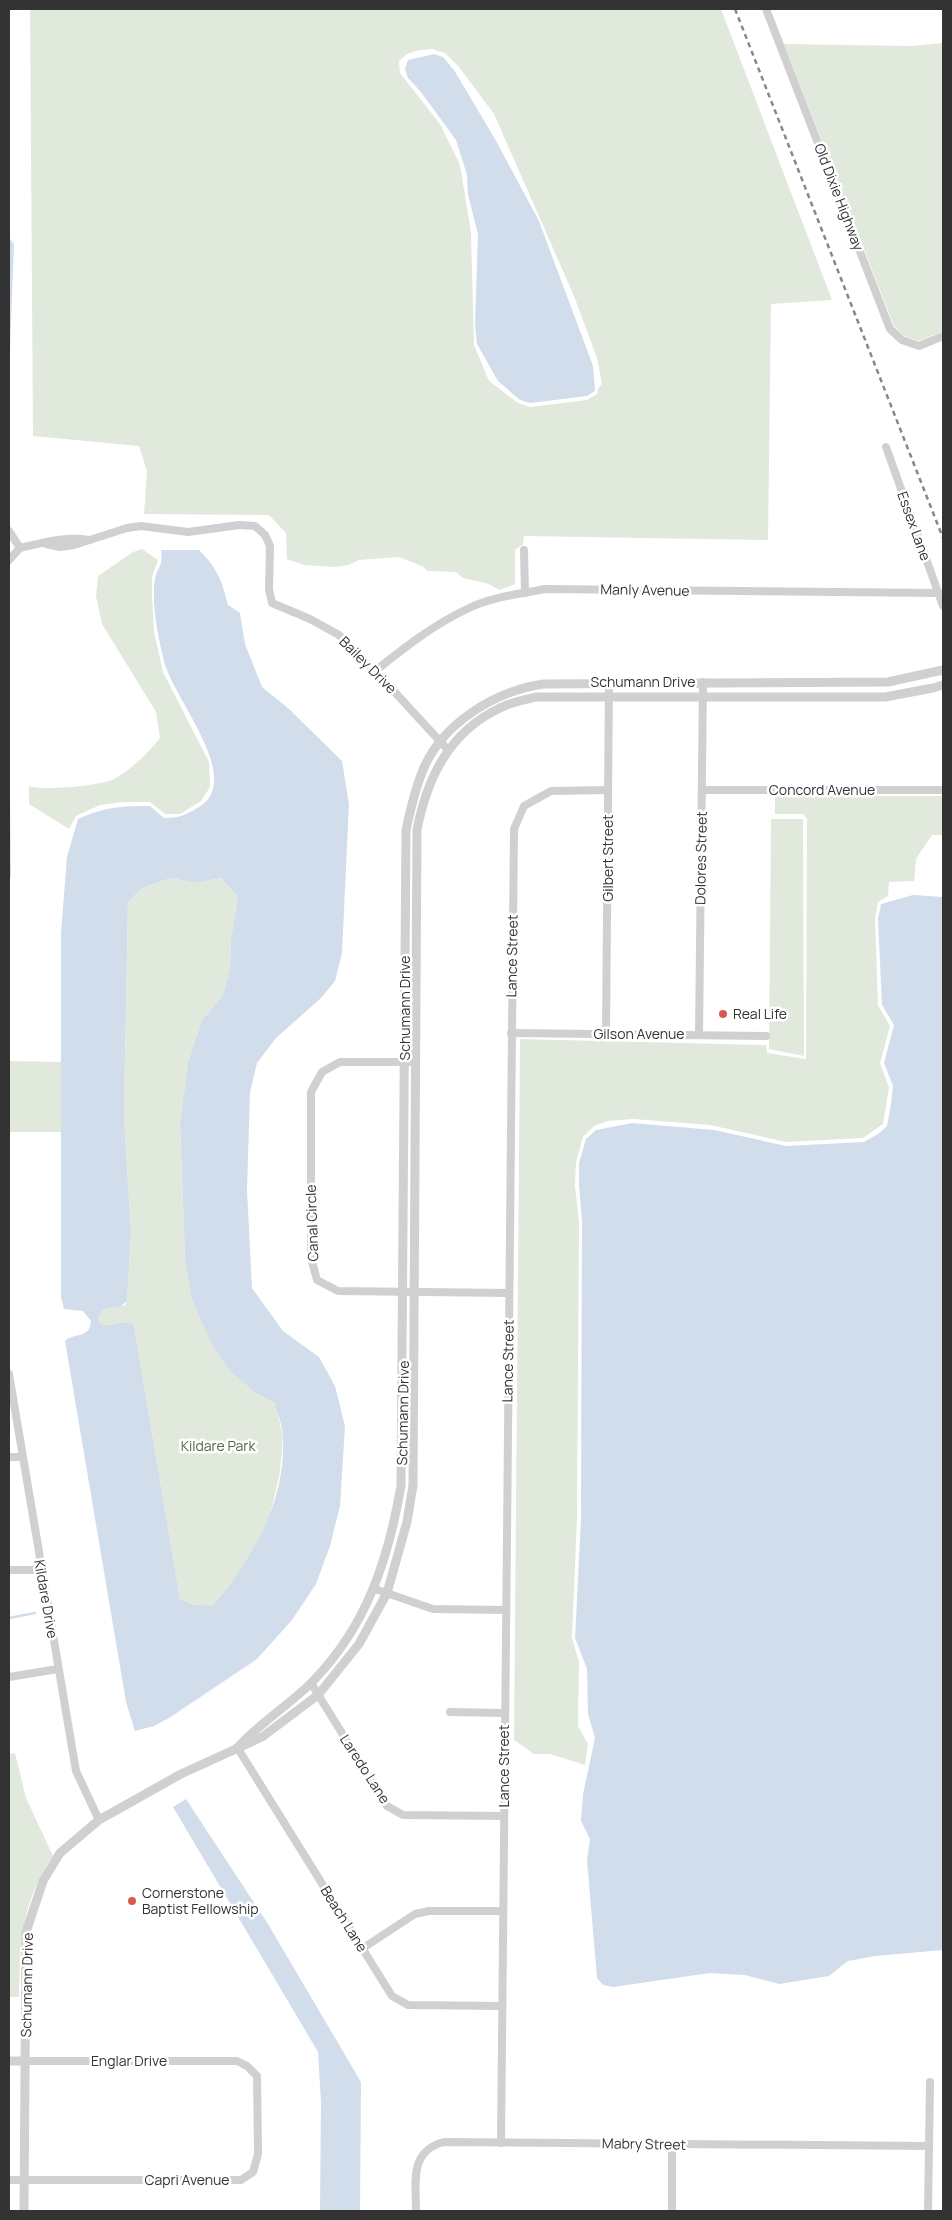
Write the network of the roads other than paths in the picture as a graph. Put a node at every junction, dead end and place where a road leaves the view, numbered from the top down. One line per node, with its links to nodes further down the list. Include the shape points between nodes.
1 (766, 9): 2 (street, Old Dixie Highway, via 890,329 902,340 919,346)
2 (943, 336)
3 (886, 447): 9 (street, Essex Lane)
4 (9, 531): 5 (street)
5 (20, 548): 7 (street); 12 (street, Bailey Drive, via 46,544 60,547 140,526 188,532 255,526 265,535 270,546 268,589 272,603 339,635)
6 (524, 550): 8 (street)
7 (9, 560)
8 (525, 593): 9 (street, Manly Avenue, via 545,589); 12 (street, Manly Avenue, via 468,608 430,629)
9 (938, 593): 10 (street, Essex Lane)
10 (943, 606)
11 (943, 670): 15 (street, Schumann Drive)
12 (375, 671): 22 (street, Bailey Drive)
13 (609, 682): 14 (street, Schumann Drive); 18 (street, Gilbert Street); 22 (street, Schumann Drive, via 544,684 505,693 468,715)
14 (703, 682): 16 (street, Schumann Drive); 19 (street, Dolores Street)
15 (884, 682): 16 (street, Schumann Drive); 21 (street)
16 (795, 683): 20 (street)
17 (943, 685): 21 (street, Schumann Drive)
18 (609, 696): 19 (street, Schumann Drive); 23 (street, Schumann Drive, via 536,696 500,708 475,724); 24 (street, Gilbert Street)
19 (703, 696): 20 (street, Schumann Drive); 25 (street, Dolores Street)
20 (795, 697): 21 (street, Schumann Drive)
21 (885, 697)
22 (440, 741): 23 (street, Bailey Drive); 31 (street, Schumann Drive, via 421,773 406,830)
23 (448, 750): 32 (street, Schumann Drive, via 433,772 422,801 417,830)
24 (608, 790): 27 (street, Lance Street, via 551,791 524,806 514,829); 28 (street, Gilbert Street)
25 (702, 790): 26 (street, Concord Avenue); 29 (street, Dolores Street)
26 (943, 790)
27 (511, 1033): 28 (street, Gilson Avenue); 35 (street, Lance Street)
28 (606, 1034): 29 (street, Gilson Avenue)
29 (699, 1034): 30 (street, Gilson Avenue)
30 (766, 1036)
31 (405, 1062): 32 (street, Canal Circle); 33 (street, Schumann Drive); 33 (street, Canal Circle, via 340,1062 322,1072 311,1092 311,1258 317,1280 338,1291)
32 (416, 1062): 34 (street, Schumann Drive)
33 (404, 1292): 34 (street, Canal Circle); 41 (street, Schumann Drive, via 402,1486 388,1554)
34 (414, 1292): 35 (street, Canal Circle); 42 (street, Schumann Drive, via 413,1485 407,1522)
35 (508, 1293): 43 (street, Lance Street)
36 (9, 1374): 38 (street, Kildare Drive)
37 (9, 1457): 38 (street)
38 (22, 1457): 40 (street, Kildare Drive)
39 (9, 1570): 40 (street)
40 (42, 1570): 44 (street, Kildare Drive)
41 (375, 1589): 42 (street); 46 (street, Schumann Drive, via 359,1619)
42 (387, 1593): 43 (street, via 433,1609); 47 (street, Schumann Drive, via 359,1644)
43 (506, 1610): 49 (street, Lance Street)
44 (58, 1669): 45 (street); 52 (street, Kildare Drive, via 76,1771)
45 (9, 1677)
46 (311, 1683): 47 (street, Laredo Lane); 50 (street, Schumann Drive)
47 (318, 1695): 50 (street, Schumann Drive, via 262,1737); 51 (street, Laredo Lane, via 387,1806 403,1815)
48 (450, 1712): 49 (street)
49 (504, 1712): 51 (street, Lance Street)
50 (237, 1747): 52 (street, Schumann Drive); 54 (street, Beach Lane)
51 (504, 1816): 53 (street, Lance Street)
52 (99, 1820): 57 (street, Schumann Drive, via 60,1853 43,1881 26,1932)
53 (502, 1912): 54 (street, via 429,1910 415,1914); 55 (street, Lance Street)
54 (363, 1948): 55 (street, Beach Lane, via 392,1996 400,2002 408,2005)
55 (501, 2006): 60 (street, Lance Street)
56 (9, 2061): 57 (street, Englar Drive)
57 (25, 2061): 58 (street, Englar Drive, via 237,2061); 64 (street, Schumann Drive)
58 (248, 2066): 64 (street, Capri Avenue, via 257,2076 258,2154 253,2172 241,2180)
59 (930, 2082): 62 (street)
60 (501, 2143): 61 (street, Mabry Street); 66 (street, Mabry Street, via 444,2142 432,2145 422,2153 416,2168)
61 (672, 2145): 62 (street, Mabry Street); 67 (street)
62 (929, 2146): 68 (street)
63 (9, 2180): 64 (street, Capri Avenue)
64 (24, 2180): 65 (street, Schumann Drive)
65 (24, 2211)
66 (416, 2211)
67 (672, 2211)
68 (928, 2211)

